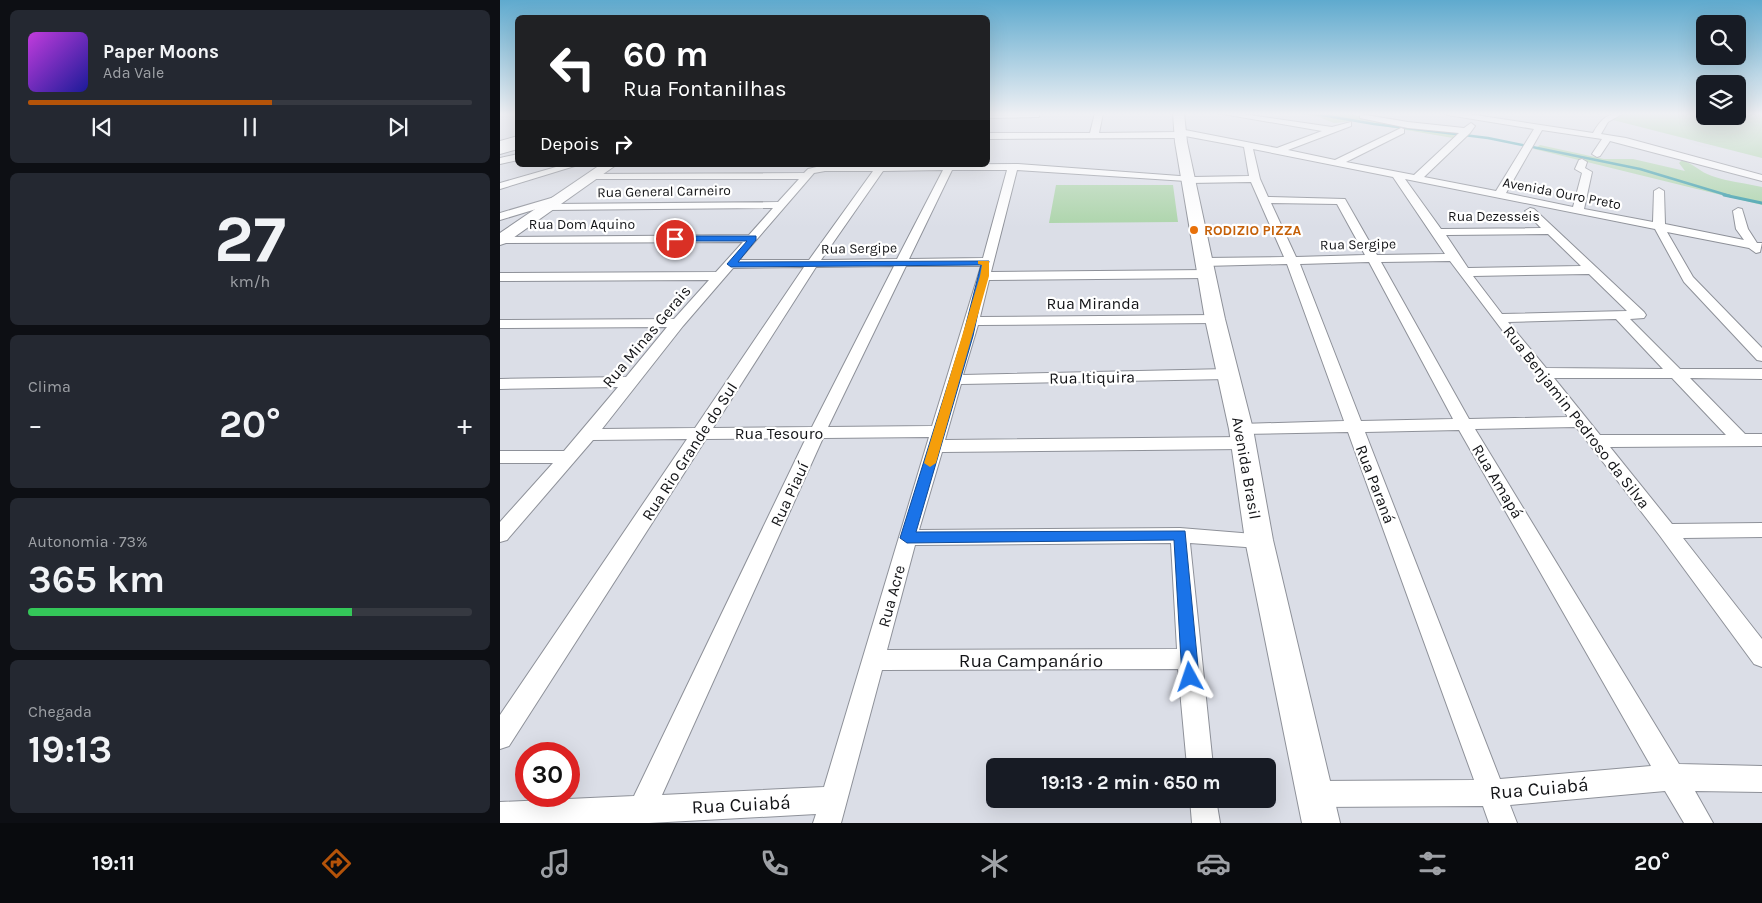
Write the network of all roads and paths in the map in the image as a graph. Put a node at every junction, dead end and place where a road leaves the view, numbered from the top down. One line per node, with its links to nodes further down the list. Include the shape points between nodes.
1 (513, 151): 11 (main road)
2 (1184, 151): 26 (main road, Avenida Brasil)
3 (1249, 151): 27 (street, Rua Paraná)
4 (1280, 151): 15 (street, Avenida Ouro Preto)
5 (1360, 151): 15 (street)
6 (1446, 151): 24 (street)
7 (1525, 151): 30 (street)
8 (1599, 151): 10 (street)
9 (1668, 151): 25 (street)
10 (1597, 154)
11 (500, 155)
12 (515, 158): 13 (street)
13 (500, 161)
14 (1582, 162): 34 (street, via 1580,169 1587,172)
15 (1336, 163): 21 (street, Avenida Ouro Preto)
16 (565, 167): 28 (street)
17 (606, 167): 23 (main road)
18 (881, 167): 19 (street); 22 (street, Rua Minas Gerais, via 825,168); 50 (street, Rua Rio Grande do Sul)
19 (949, 167): 20 (street); 48 (street, Rua Piauí)
20 (1014, 167): 26 (street); 52 (street, Rua Acre)
21 (1396, 174): 24 (street, Avenida Ouro Preto); 40 (street, Rua Benjamin Pedroso da Silva)
22 (805, 176): 23 (street); 33 (street, Rua Minas Gerais)
23 (591, 178): 32 (main road)
24 (1417, 178): 30 (street, Avenida Ouro Preto)
25 (1762, 178)
26 (1189, 179): 27 (street); 51 (main road, Avenida Brasil)
27 (1255, 179): 31 (street, Rua Paraná)
28 (500, 186)
29 (1659, 190): 38 (street)
30 (1500, 194): 34 (street, Avenida Ouro Preto)
31 (1265, 200): 46 (street, Rua Amapá, via 1341,201); 47 (street, Rua Paraná)
32 (554, 203): 33 (street, Rua General Carneiro); 37 (street, Rua General Carneiro); 42 (main road)
33 (781, 205): 41 (street, Rua Minas Gerais)
34 (1578, 210): 38 (street, Avenida Ouro Preto)
35 (1530, 211): 39 (street)
36 (1738, 211): 43 (street, via 1742,229)
37 (500, 217)
38 (1659, 227): 43 (street, Avenida Ouro Preto); 63 (street, via 1688,279)
39 (1551, 231): 40 (street, Rua Dezesseis); 53 (street)
40 (1438, 232): 45 (street, Rua Benjamin Pedroso da Silva)
41 (753, 238): 42 (street, Rua Dom Aquino); 49 (street, Rua Minas Gerais)
42 (500, 240)
43 (1757, 246): 44 (street)
44 (1762, 256)
45 (1453, 257): 46 (street, Rua Sergipe); 54 (street, Rua Benjamin Pedroso da Silva)
46 (1374, 259): 47 (street, Rua Sergipe); 73 (street, Rua Amapá)
47 (1292, 260): 51 (street, Rua Sergipe); 72 (street, Rua Paraná)
48 (902, 262): 50 (street, Rua Sergipe); 52 (street, Rua Sergipe); 75 (street, Rua Piauí)
49 (731, 264): 50 (street, Rua Sergipe); 55 (street, Rua Minas Gerais)
50 (812, 264): 74 (street, Rua Rio Grande do Sul)
51 (1205, 268): 52 (street, Rua Sergipe); 59 (main road, Avenida Brasil)
52 (985, 269): 60 (street, Rua Acre)
53 (1592, 270): 54 (street); 57 (street, via 1639,315)
54 (1464, 272): 58 (street, Rua Benjamin Pedroso da Silva)
55 (720, 276): 56 (street); 61 (street, Rua Minas Gerais)
56 (500, 277)
57 (1618, 315): 58 (street); 65 (street)
58 (1498, 318): 64 (street, Rua Benjamin Pedroso da Silva)
59 (1215, 320): 60 (street, Rua Miranda); 66 (main road, Avenida Brasil)
60 (972, 321): 68 (street, Rua Acre)
61 (678, 323): 62 (street); 69 (street, Rua Minas Gerais)
62 (500, 324)
63 (1762, 357)
64 (1544, 373): 65 (street); 71 (street, Rua Benjamin Pedroso da Silva)
65 (1674, 373): 67 (street); 79 (street)
66 (1228, 374): 68 (street, Rua Itiquira); 77 (main road, Avenida Brasil)
67 (1762, 374)
68 (955, 380): 78 (street, Rua Acre)
69 (630, 382): 70 (street); 76 (street, Rua Minas Gerais)
70 (500, 384)
71 (1580, 422): 73 (street, Rua Tesouro); 81 (street, Rua Benjamin Pedroso da Silva)
72 (1354, 426): 73 (street, Rua Tesouro); 77 (street, Rua Tesouro); 97 (street, Rua Paraná)
73 (1465, 426): 95 (street, Rua Amapá)
74 (701, 433): 75 (street, Rua Tesouro); 76 (street, Rua Tesouro); 93 (street, Rua Rio Grande do Sul)
75 (818, 433): 78 (street, Rua Tesouro); 102 (street, Rua Piauí)
76 (588, 435): 83 (street, Rua Minas Gerais)
77 (1242, 436): 78 (street, Rua Tesouro); 89 (main road, Avenida Brasil)
78 (938, 438): 88 (street, Rua Acre)
79 (1740, 440): 80 (street); 81 (street)
80 (1762, 440)
81 (1594, 441): 85 (street, Rua Benjamin Pedroso da Silva)
82 (500, 457): 83 (street)
83 (567, 457): 86 (street, Rua Minas Gerais)
84 (1762, 530): 85 (street)
85 (1667, 531): 90 (street, Rua Benjamin Pedroso da Silva)
86 (500, 535)
87 (1180, 535): 88 (street); 89 (street); 91 (street)
88 (907, 538): 92 (street, Rua Acre)
89 (1259, 540): 98 (main road, Avenida Brasil)
90 (1760, 650)
91 (1189, 659): 92 (street, Rua Campanário); 94 (street)
92 (874, 660): 100 (street, Rua Acre)
93 (500, 737)
94 (1199, 758)
95 (1673, 777): 96 (street, Rua Cuiabá); 97 (street, Rua Cuiabá); 106 (street, Rua Amapá)
96 (1762, 778)
97 (1491, 793): 98 (street, Rua Cuiabá); 105 (street, Rua Paraná)
98 (1316, 794): 104 (main road, Avenida Brasil)
99 (1204, 808): 103 (street)
100 (830, 812): 102 (street, Rua Cuiabá)
101 (500, 816): 102 (street, Rua Cuiabá)
102 (638, 816)
103 (1206, 823)
104 (1321, 823)
105 (1502, 823)
106 (1699, 823)

